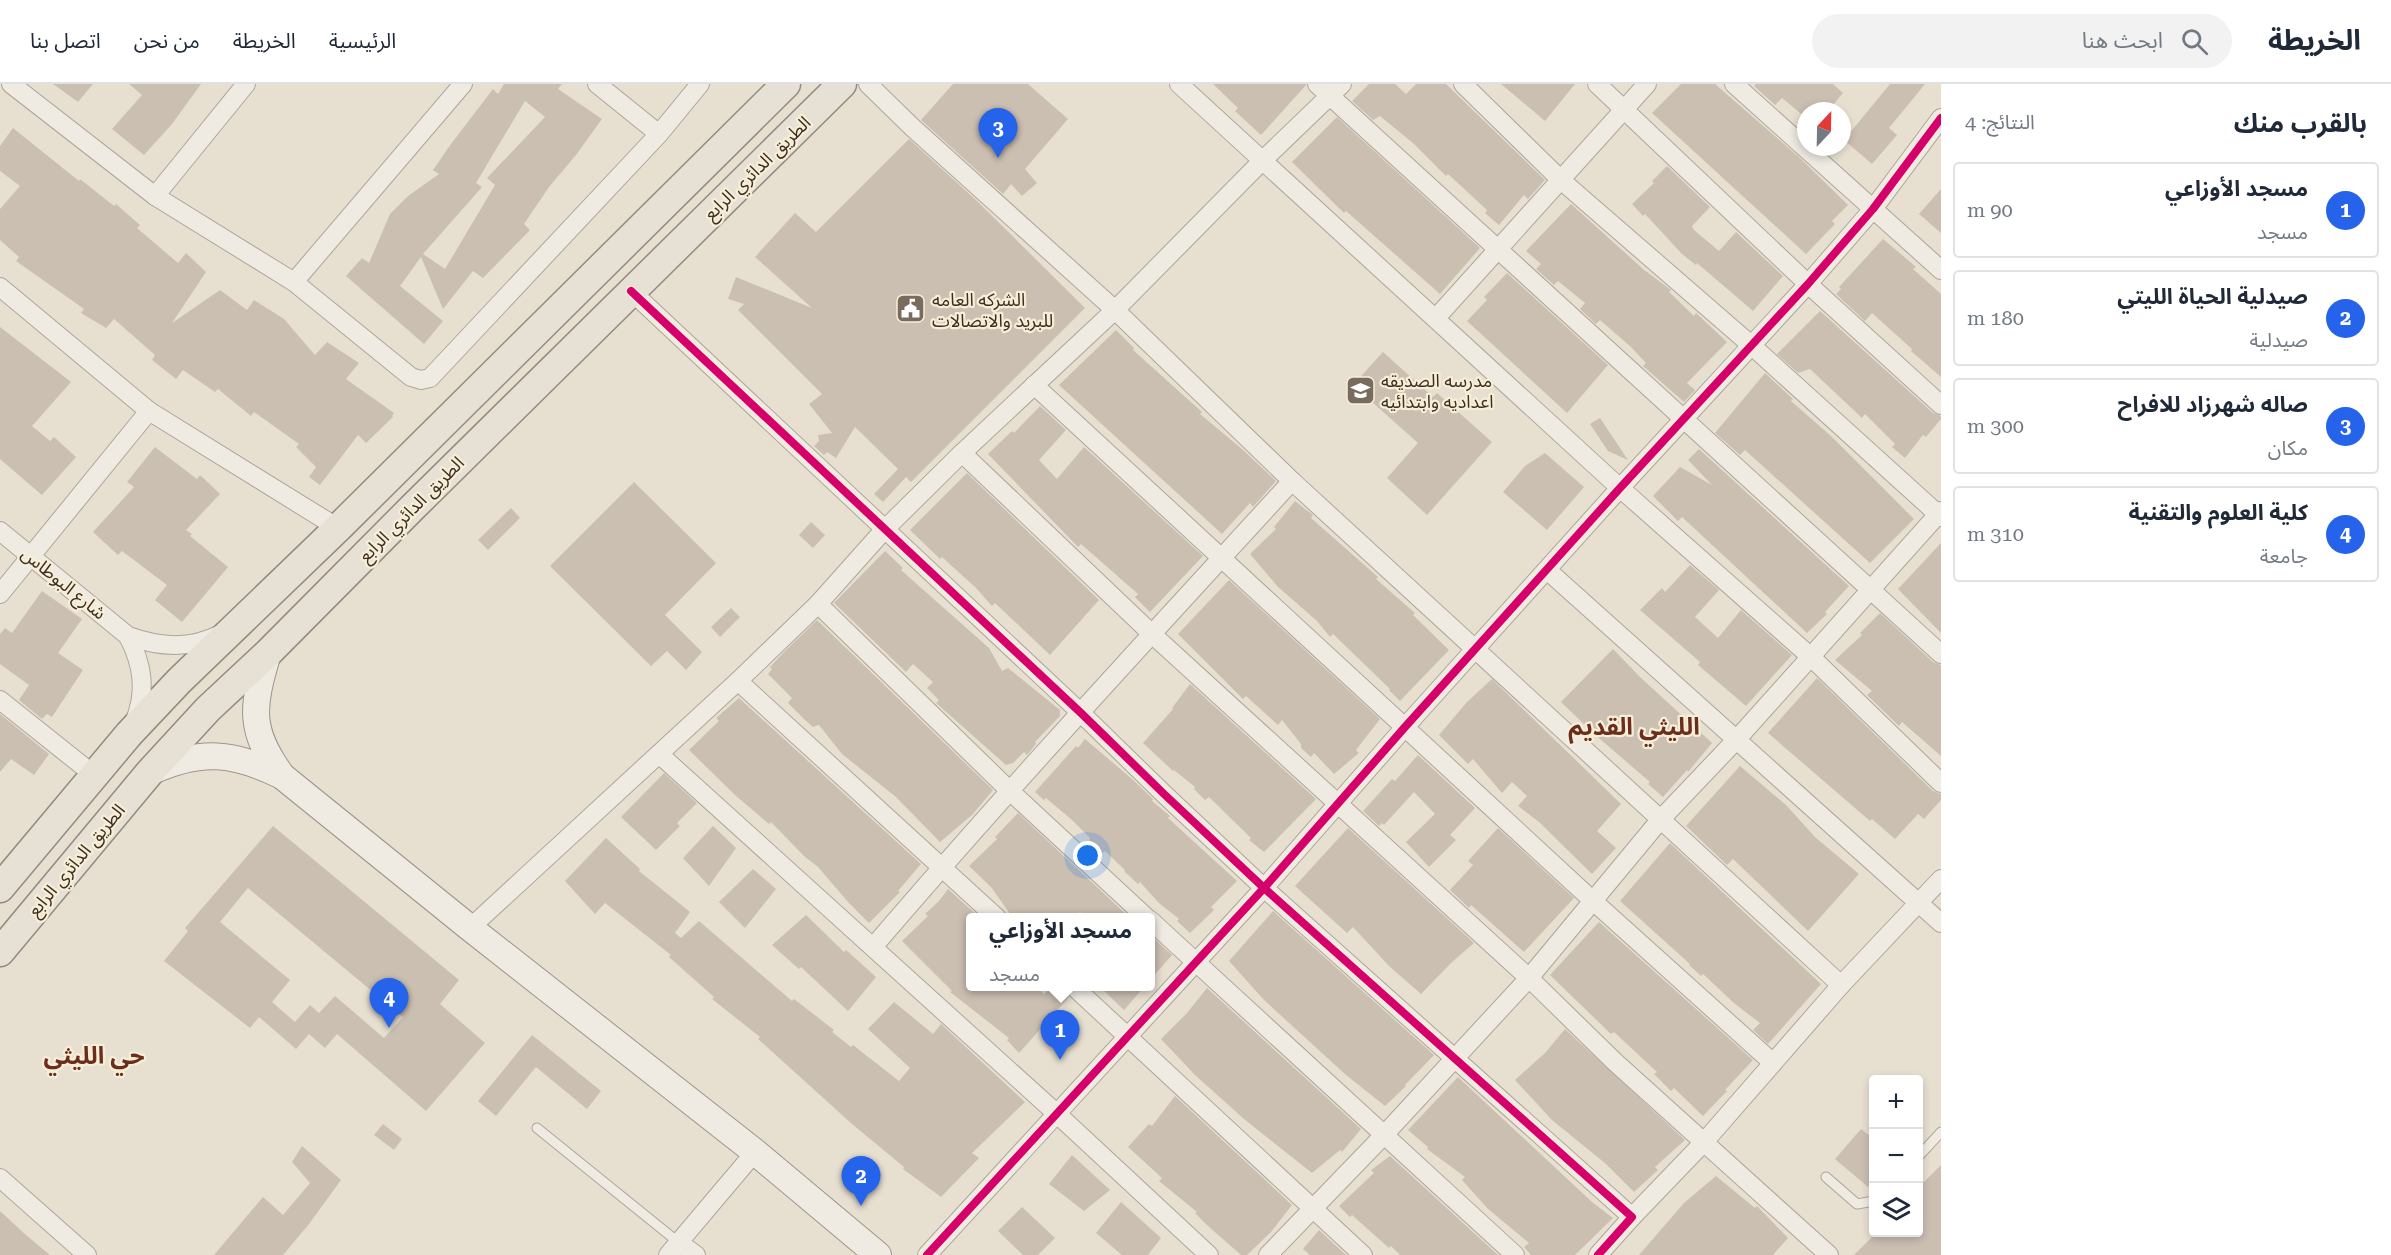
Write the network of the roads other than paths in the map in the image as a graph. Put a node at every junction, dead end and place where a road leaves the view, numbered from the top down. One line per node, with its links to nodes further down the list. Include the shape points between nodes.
1 (11, 84): 20 (street)
2 (246, 84): 20 (street)
3 (463, 84): 24 (street)
4 (597, 84): 17 (street)
5 (700, 84): 17 (street)
6 (786, 84): 39 (main road)
7 (842, 84): 27 (main road, الطريق الدائري الرابع)
8 (868, 84): 28 (street)
9 (1179, 84): 18 (street)
10 (1463, 84): 19 (street)
11 (1597, 84): 15 (street)
12 (1647, 84): 15 (street)
13 (1734, 84): 21 (street)
14 (1330, 88): 18 (street); 22 (street)
15 (1624, 109): 19 (street); 25 (street)
16 (1941, 118): 21 (street)
17 (658, 134): 24 (street, via 430,378 411,377)
18 (1262, 160): 28 (street); 29 (street)
19 (1562, 181): 22 (street); 30 (street)
20 (155, 196): 24 (street)
21 (1874, 209): 23 (street); 25 (street)
22 (1500, 249): 29 (street); 34 (street)
23 (1941, 270)
24 (294, 282)
25 (1808, 284): 30 (street); 32 (street)
26 (0, 288): 33 (street)
27 (631, 291): 40 (street); 52 (main road, الطريق الدائري الرابع)
28 (1115, 310): 31 (street); 36 (street)
29 (1436, 318): 37 (street)
30 (1750, 345): 34 (street); 38 (street)
31 (1034, 385): 35 (street); 42 (street)
32 (1941, 405)
33 (150, 411): 39 (street); 43 (street)
34 (1684, 420): 37 (street); 45 (street)
35 (962, 453): 40 (street); 49 (street)
36 (1292, 481): 42 (street); 51 (street)
37 (1620, 488): 44 (street); 54 (street)
38 (1940, 514): 45 (street)
39 (338, 528): 48 (main road)
40 (884, 530): 47 (street); 57 (street)
41 (0, 531): 43 (street, شارع البوطاس)
42 (1221, 556): 49 (street); 58 (street)
43 (31, 557): 46 (street); 50 (street, شارع البوطاس)
44 (1547, 570): 51 (street); 60 (street)
45 (1871, 589): 53 (street); 54 (street)
46 (0, 594)
47 (818, 604): 55 (street); 66 (street)
48 (238, 625): 50 (street, via 195,644 152,644); 59 (main road)
49 (1152, 635): 57 (street); 67 (street)
50 (128, 636): 59 (street, via 142,673 139,709)
51 (1477, 649): 58 (street); 68 (street)
52 (268, 653): 62 (main road, الطريق الدائري الرابع, via 208,709); 64 (street, via 256,695 255,717 268,756)
53 (1941, 654)
54 (1811, 657): 60 (street); 65 (street)
55 (738, 681): 61 (street); 69 (street)
56 (0, 700): 63 (street)
57 (1081, 712): 66 (street); 72 (street)
58 (1405, 727): 67 (street); 73 (street)
59 (129, 734): 63 (main road)
60 (1737, 739): 68 (street); 74 (street)
61 (659, 754): 79 (street); 80 (street)
62 (150, 772): 64 (street, via 172,762 217,755 255,763); 81 (main road, الطريق الدائري الرابع)
63 (93, 775): 71 (main road)
64 (282, 776): 79 (street)
65 (1941, 783)
66 (1010, 791): 69 (street); 76 (street)
67 (1338, 805): 72 (street); 83 (street)
68 (1660, 820): 73 (street); 84 (street)
69 (942, 867): 75 (street); 80 (street)
70 (1941, 879): 74 (street)
71 (0, 888)
72 (1264, 888): 82 (street); 87 (street)
73 (1592, 900): 83 (street); 88 (street)
74 (1918, 903): 77 (street); 84 (street)
75 (993, 913)
76 (1142, 913)
77 (1941, 923)
78 (1155, 925): 82 (street)
79 (470, 928): 94 (street)
80 (873, 947): 89 (street)
81 (0, 952)
82 (1196, 963): 86 (street); 92 (street)
83 (1529, 978): 87 (street); 93 (street, via 1615,1062)
84 (1841, 985): 88 (street)
85 (1077, 991): 86 (street)
86 (1128, 1037): 89 (street); 99 (street)
87 (1454, 1059): 92 (street); 100 (street)
88 (1773, 1063): 93 (street)
89 (1056, 1113): 106 (street); 107 (street)
90 (537, 1128): 101 (lane)
91 (1941, 1132): 95 (lane)
92 (1384, 1135): 99 (street); 110 (street)
93 (1705, 1141): 100 (street); 102 (street)
94 (755, 1152): 101 (street); 105 (street)
95 (1923, 1152)
96 (0, 1178): 103 (street)
97 (1826, 1178): 98 (lane, via 1857,1204)
98 (1869, 1202)
99 (1312, 1208): 108 (street); 109 (street)
100 (1632, 1217): 111 (street)
101 (673, 1248): 104 (street)
102 (1819, 1252)
103 (87, 1255)
104 (696, 1255)
105 (878, 1255)
106 (927, 1255)
107 (1209, 1255)
108 (1268, 1255)
109 (1363, 1255)
110 (1515, 1255)
111 (1598, 1255)

